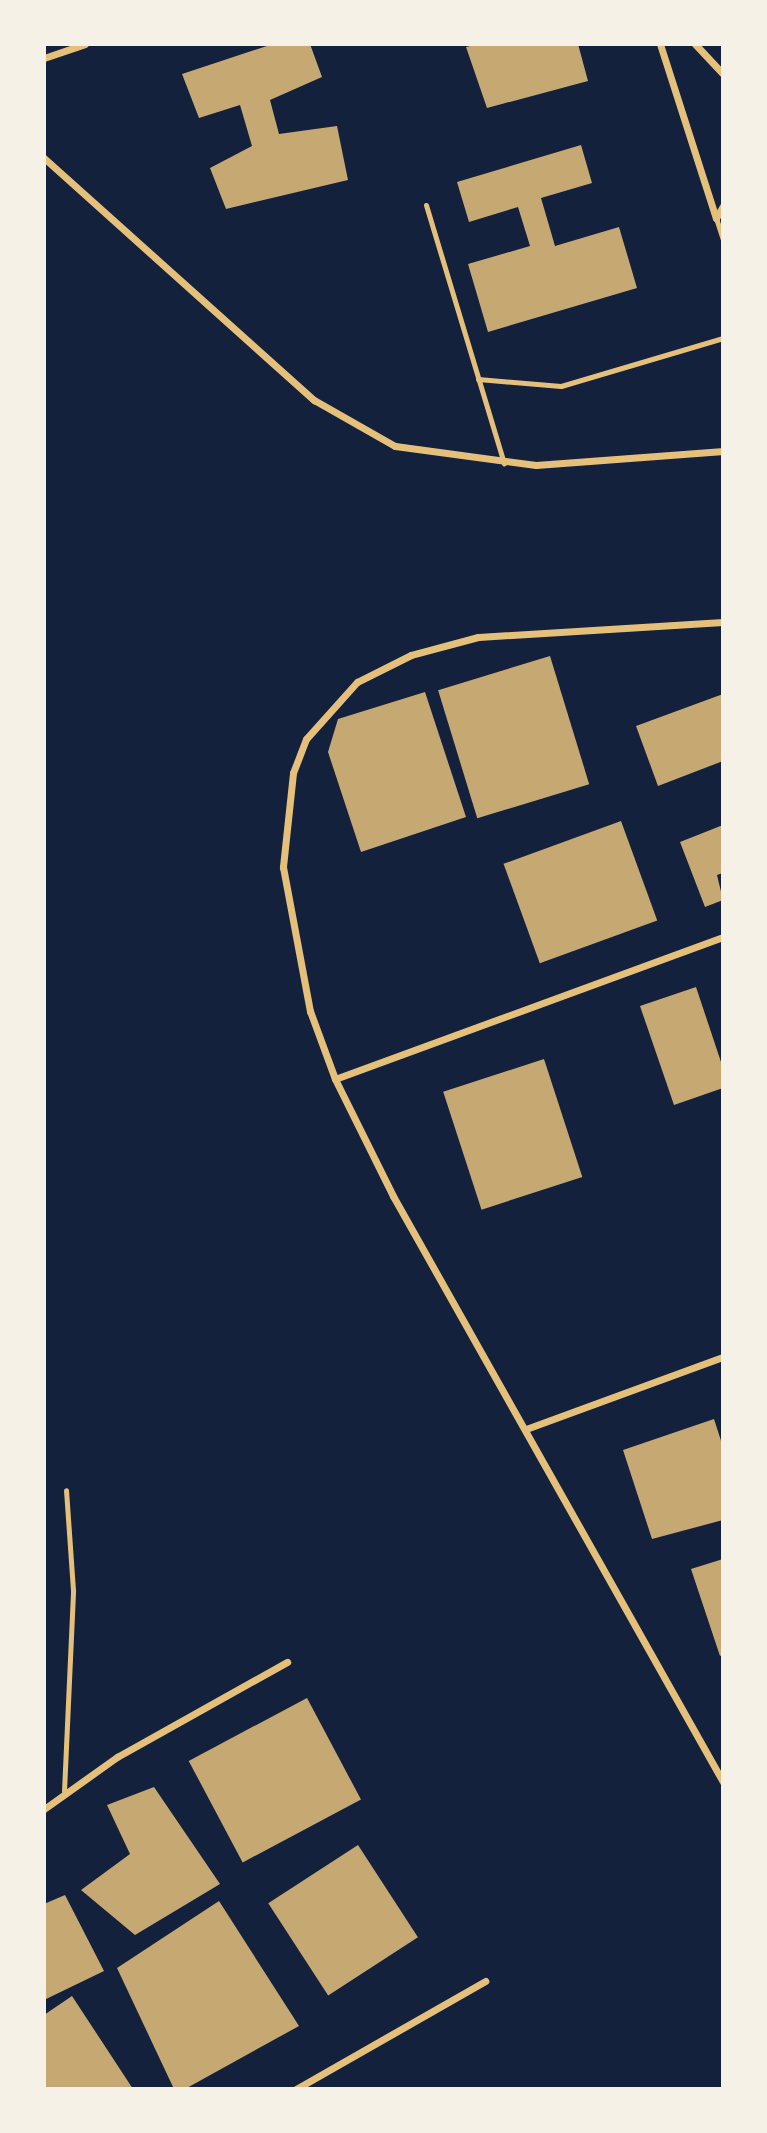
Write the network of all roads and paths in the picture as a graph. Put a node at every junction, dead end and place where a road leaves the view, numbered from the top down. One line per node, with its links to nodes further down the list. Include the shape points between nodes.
1 (85, 44): 4 (street)
2 (660, 44): 9 (street)
3 (695, 44): 5 (street)
4 (44, 58)
5 (723, 74)
6 (44, 158): 14 (street, via 323,406 395,446)
7 (426, 205): 12 (lane)
8 (723, 206): 9 (street)
9 (716, 218): 10 (lane)
10 (723, 240)
11 (723, 338): 12 (lane, via 561,386)
12 (478, 379): 14 (lane)
13 (723, 451): 14 (street)
14 (504, 463)
15 (723, 622): 17 (street, via 478,637 400,660 357,682 319,718 293,774 283,867 310,1011)
16 (723, 937): 17 (street)
17 (335, 1079): 19 (street, via 393,1196)
18 (723, 1357): 19 (street)
19 (526, 1429): 22 (street)
20 (66, 1490): 23 (lane, via 73,1678)
21 (287, 1662): 23 (street)
22 (723, 1782)
23 (64, 1791): 24 (street)
24 (44, 1809)
25 (485, 1981): 26 (street)
26 (296, 2089)

